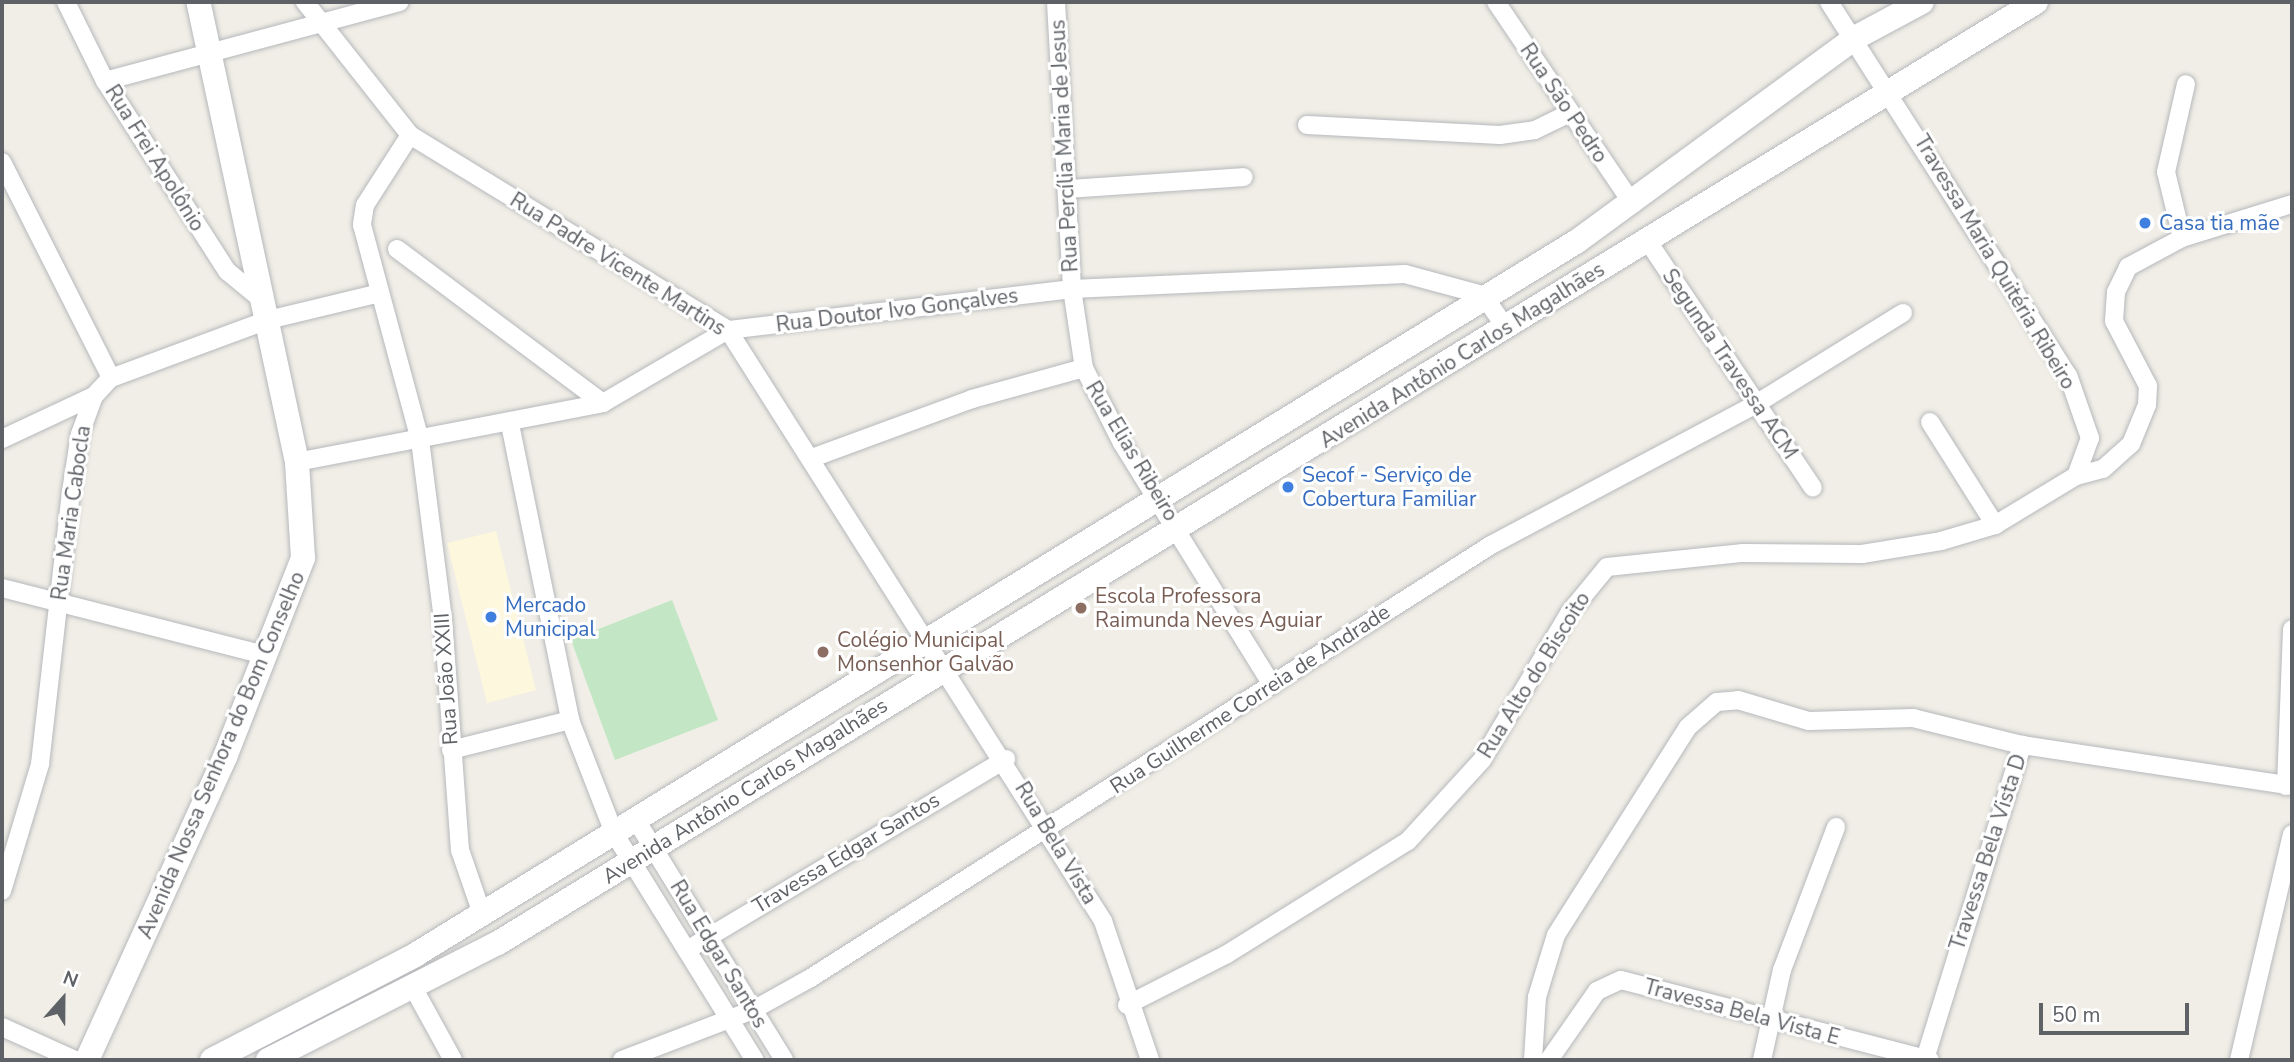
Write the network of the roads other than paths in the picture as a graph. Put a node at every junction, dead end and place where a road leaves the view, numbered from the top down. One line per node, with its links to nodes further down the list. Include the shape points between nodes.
1 (66, 2): 14 (street, Rua Frei Apolônio)
2 (198, 2): 13 (main road, Avenida Nossa Senhora do Bom Conselho)
3 (305, 2): 11 (street, Rua Padre Vicente Martins)
4 (400, 2): 11 (street)
5 (1056, 2): 22 (street, Rua Percília Maria de Jesus)
6 (1496, 2): 17 (street, Rua São Pedro)
7 (1829, 2): 12 (street, Travessa Maria Quitéria Ribeiro)
8 (1922, 2): 10 (main road, Avenida Antônio Carlos Magalhães)
9 (2036, 2): 16 (main road, Avenida Antônio Carlos Magalhães)
10 (1884, 13): 12 (main road, Avenida Antônio Carlos Magalhães)
11 (322, 25): 13 (street); 19 (street, Rua Padre Vicente Martins)
12 (1853, 40): 16 (street, Travessa Maria Quitéria Ribeiro); 23 (main road, Avenida Antônio Carlos Magalhães)
13 (211, 53): 14 (street); 31 (main road, Avenida Nossa Senhora do Bom Conselho)
14 (105, 81): 31 (street, Rua Frei Apolônio, via 227,271)
15 (2186, 84): 25 (street, via 2166,172)
16 (1890, 91): 26 (main road, Avenida Antônio Carlos Magalhães); 46 (street, Travessa Maria Quitéria Ribeiro, via 2068,375 2090,438)
17 (1570, 113): 18 (street, via 1535,130 1500,135); 23 (street, Rua São Pedro)
18 (1307, 125)
19 (410, 135): 29 (street, Rua João XXIII, via 362,216); 34 (street, Rua Padre Vicente Martins)
20 (2, 162): 36 (street)
21 (1244, 177): 22 (street)
22 (1068, 189): 28 (street, Rua Percília Maria de Jesus)
23 (1633, 204): 30 (main road, Avenida Antônio Carlos Magalhães)
24 (2292, 204): 25 (street, Rua Alto do Biscoito)
25 (2182, 239): 46 (street, Rua Alto do Biscoito, via 2137,259 2116,292 2114,321 2148,386 2140,429 2103,469)
26 (1647, 240): 33 (main road, Avenida Antônio Carlos Magalhães); 39 (street, Segunda Travessa ACM)
27 (397, 248): 38 (street)
28 (1073, 289): 30 (street, Rua Doutor Ivo Gonçalves, via 1380,272 1428,276); 34 (street, Rua Doutor Ivo Gonçalves); 35 (street, Rua Elias Ribeiro)
29 (376, 294): 31 (street); 43 (street, Rua João XXIII)
30 (1483, 295): 33 (street); 48 (main road, Avenida Antônio Carlos Magalhães)
31 (265, 310): 36 (street); 45 (main road, Avenida Nossa Senhora do Bom Conselho)
32 (1903, 313): 39 (street, Rua Guilherme Correia de Andrade)
33 (1504, 325): 50 (main road, Avenida Antônio Carlos Magalhães)
34 (728, 330): 38 (street, Rua Doutor Ivo Gonçalves); 44 (street, Rua Padre Vicente Martins)
35 (1084, 368): 44 (street, via 972,399); 48 (street, Rua Elias Ribeiro, via 1122,443)
36 (111, 378): 37 (street, Rua Maria Cabocla)
37 (94, 396): 42 (street); 52 (street, Rua Maria Cabocla, via 80,434)
38 (603, 403): 41 (street, Rua Doutor Ivo Gonçalves)
39 (1756, 404): 47 (street, Segunda Travessa ACM); 57 (street, Rua Guilherme Correia de Andrade, via 1491,545)
40 (1930, 422): 49 (street)
41 (510, 424): 43 (street, Rua Doutor Ivo Gonçalves); 58 (street)
42 (2, 439)
43 (419, 440): 45 (street, Rua Doutor Ivo Gonçalves); 60 (street, Rua João XXIII, via 439,581)
44 (812, 458): 54 (street, Rua Padre Vicente Martins)
45 (297, 462): 55 (main road, Avenida Nossa Senhora do Bom Conselho, via 303,558)
46 (2076, 476): 49 (street, Rua Alto do Biscoito)
47 (1813, 488)
48 (1159, 496): 50 (street, Rua Elias Ribeiro); 54 (main road, Avenida Antônio Carlos Magalhães)
49 (1995, 525): 75 (street, Rua Alto do Biscoito, via 1862,554 1743,553 1607,567 1570,612 1482,760 1408,841 1227,954)
50 (1180, 530): 56 (main road, Avenida Antônio Carlos Magalhães); 57 (street, Rua Elias Ribeiro)
51 (2, 588): 52 (street)
52 (58, 602): 55 (street); 70 (street, Rua Maria Cabocla, via 40,764)
53 (2292, 629): 62 (street)
54 (929, 641): 56 (street, Rua Bela Vista); 63 (main road, Avenida Antônio Carlos Magalhães)
55 (265, 655): 80 (main road, Avenida Nossa Senhora do Bom Conselho)
56 (948, 668): 61 (street, Rua Bela Vista); 68 (main road, Avenida Antônio Carlos Magalhães)
57 (1272, 685): 65 (street, Rua Guilherme Correia de Andrade)
58 (570, 720): 60 (street); 66 (street)
59 (2022, 745): 62 (street, Travessa Bela Vista D); 88 (street, via 1924,719 1809,721 1728,700 1699,714 1556,935 1537,997); 91 (street, Travessa Bela Vista D)
60 (451, 750): 71 (street, Rua João XXIII, via 463,870)
61 (1006, 759): 65 (street, Rua Bela Vista); 72 (street, Travessa Edgar Santos)
62 (2289, 786)
63 (636, 820): 66 (main road, Avenida Antônio Carlos Magalhães); 68 (street, Rua Edgar Santos)
64 (1836, 827): 78 (street, via 1786,959)
65 (1047, 829): 75 (street, Rua Bela Vista, via 1115,943); 76 (street, Rua Guilherme Correia de Andrade)
66 (614, 833): 69 (street, Rua Edgar Santos); 71 (main road, Avenida Antônio Carlos Magalhães)
67 (2292, 834): 92 (street)
68 (654, 847): 69 (main road, Avenida Antônio Carlos Magalhães); 72 (street, Rua Edgar Santos)
69 (631, 862): 73 (street, Rua Edgar Santos); 74 (main road, Avenida Antônio Carlos Magalhães)
70 (2, 891)
71 (482, 915): 81 (main road, Avenida Antônio Carlos Magalhães)
72 (710, 935): 73 (street, Travessa Edgar Santos); 76 (street, Rua Edgar Santos)
73 (687, 950): 77 (street, Rua Edgar Santos)
74 (414, 989): 82 (main road, Avenida Antônio Carlos Magalhães); 83 (street)
75 (1127, 1005): 87 (street, Rua Bela Vista)
76 (752, 1010): 77 (street, Rua Guilherme Correia de Andrade); 86 (street, Rua Edgar Santos)
77 (729, 1018): 84 (street, Rua Guilherme Correia de Andrade); 85 (street, Rua Edgar Santos)
78 (1770, 1023): 89 (street, Travessa Bela Vista E, via 1633,982 1610,982 1597,991); 90 (street); 91 (street, Travessa Bela Vista E)
79 (2, 1027): 80 (street)
80 (89, 1057)
81 (212, 1060)
82 (268, 1060)
83 (453, 1060)
84 (622, 1060)
85 (755, 1060)
86 (784, 1060)
87 (1150, 1060)
88 (1533, 1060)
89 (1549, 1060)
90 (1762, 1060)
91 (1928, 1060)
92 (2239, 1060)

